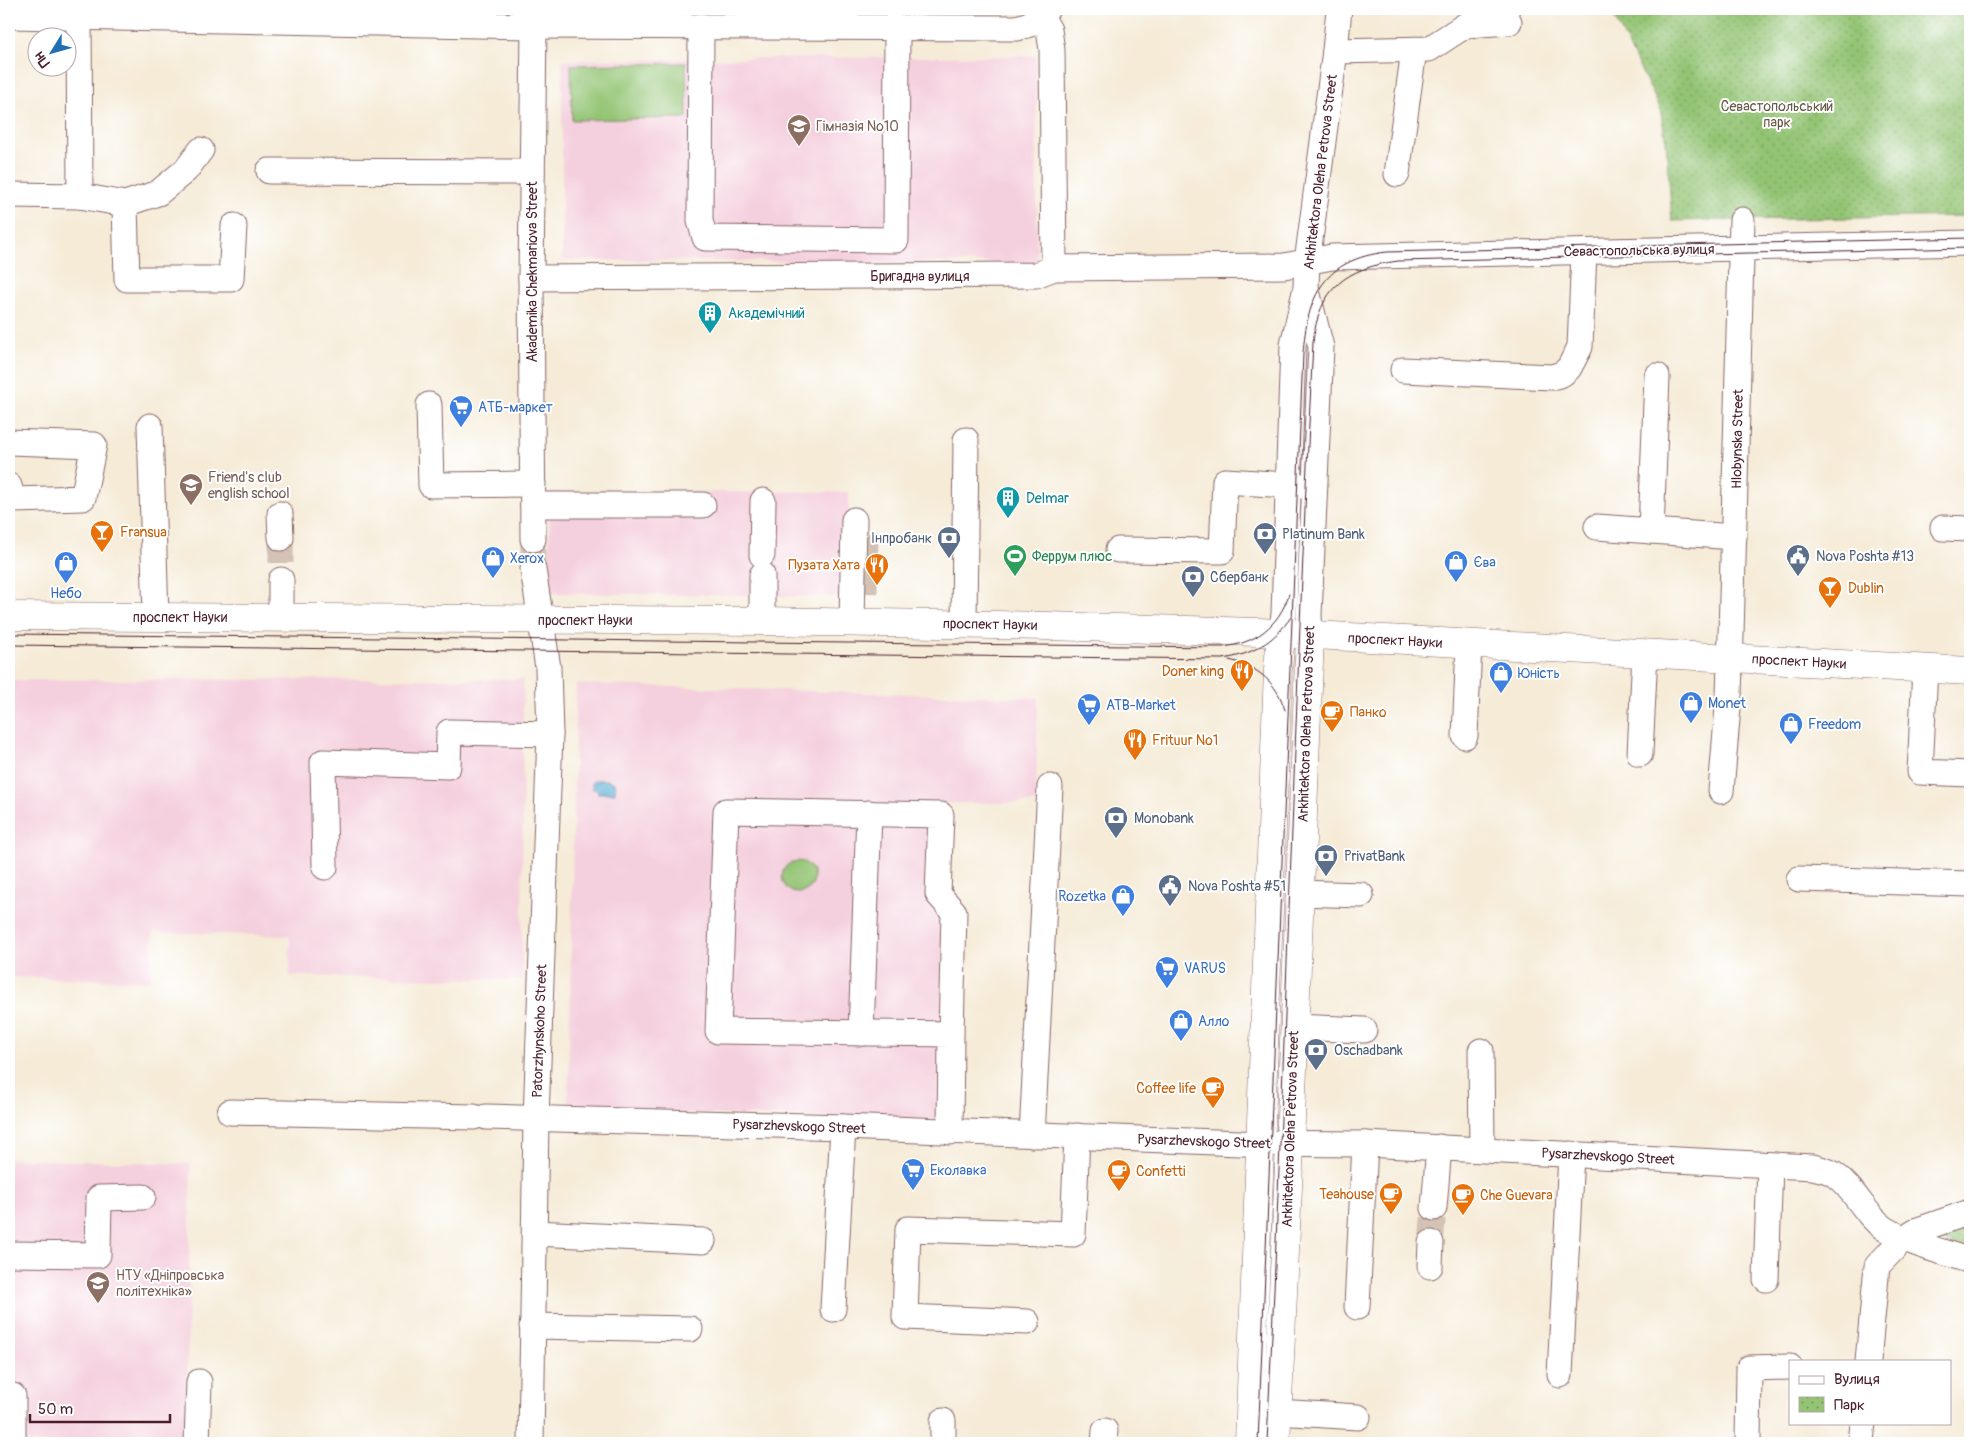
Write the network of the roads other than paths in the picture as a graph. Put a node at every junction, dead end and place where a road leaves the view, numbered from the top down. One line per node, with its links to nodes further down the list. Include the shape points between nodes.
1 (1339, 9): 12 (street, Arkhitektora Oleha Petrova Street)
2 (1502, 9): 11 (street, via 1509,22 1466,26 1429,49)
3 (1044, 12): 10 (street, via 1030,24 1017,28); 26 (street, via 1052,50)
4 (110, 14): 6 (street); 7 (street)
5 (9, 16): 6 (street)
6 (79, 17): 18 (street)
7 (527, 17): 9 (street); 15 (street, Akademika Chekmariova Street)
8 (823, 17): 9 (street); 10 (street)
9 (701, 26): 10 (street, via 700,221 705,238 886,240 896,240)
10 (897, 27)
11 (1414, 50): 12 (street); 16 (street)
12 (1336, 51): 25 (street, Arkhitektora Oleha Petrova Street)
13 (201, 150): 19 (street, via 186,170 158,193)
14 (269, 171): 15 (street)
15 (532, 172): 27 (street, Akademika Chekmariova Street)
16 (1397, 174)
17 (9, 195): 18 (street)
18 (80, 196): 19 (street)
19 (124, 204): 21 (street, via 128,279 232,279)
20 (1742, 220): 23 (street, Hlobynska Street)
21 (234, 226)
22 (1970, 243): 23 (street, Севастопольська вулиця)
23 (1741, 248): 24 (street, Севастопольська вулиця); 46 (street, Hlobynska Street)
24 (1584, 252): 25 (street, Севастопольська вулиця, via 1332,257); 29 (street, via 1580,347 1562,374 1552,377)
25 (1307, 262): 26 (street, Бригадна вулиця, via 1284,266); 28 (street, Arkhitektora Oleha Petrova Street)
26 (1054, 268): 27 (street, Бригадна вулиця, via 1036,275)
27 (531, 278): 38 (street, Akademika Chekmariova Street)
28 (1306, 288): 35 (street, via 1293,345); 37 (street, Arkhitektora Oleha Petrova Street, via 1321,347)
29 (1403, 370)
30 (1657, 376): 45 (street)
31 (429, 405): 38 (street, via 431,485)
32 (150, 426): 53 (street)
33 (966, 440): 58 (street)
34 (9, 442): 36 (street, via 94,445 83,498 13,500)
35 (1288, 484): 37 (street); 48 (street, via 1225,481 1222,552); 59 (street)
36 (9, 486)
37 (1314, 487): 60 (street, Arkhitektora Oleha Petrova Street)
38 (533, 494): 40 (street); 47 (street, Akademika Chekmariova Street)
39 (763, 501): 56 (street)
40 (702, 505)
41 (862, 520): 57 (street)
42 (1596, 527): 45 (street)
43 (1943, 528): 44 (street)
44 (1970, 529)
45 (1651, 531): 46 (street)
46 (1734, 537): 63 (street, Hlobynska Street)
47 (532, 539)
48 (1118, 550)
49 (533, 569): 55 (street)
50 (281, 580): 54 (street)
51 (865, 593): 57 (street)
52 (9, 616): 53 (main road, проспект Науки)
53 (156, 617): 54 (main road, проспект Науки)
54 (281, 618): 55 (main road, проспект Науки)
55 (542, 620): 56 (main road, проспект Науки); 66 (street, Patorzhynskoho Street, via 548,668)
56 (762, 621): 57 (main road, проспект Науки)
57 (859, 622): 58 (main road, проспект Науки)
58 (964, 624): 59 (main road, проспект Науки)
59 (1282, 634): 60 (main road, проспект Науки); 89 (main road, Arkhitektora Oleha Petrova Street, via 1278,670)
60 (1310, 636): 61 (main road, проспект Науки); 76 (main road, Arkhitektora Oleha Petrova Street)
61 (1469, 644): 62 (main road, проспект Науки); 67 (street)
62 (1645, 653): 63 (main road, проспект Науки); 68 (street)
63 (1730, 658): 64 (main road, проспект Науки); 71 (street, Hlobynska Street)
64 (1925, 668): 65 (main road, проспект Науки); 69 (street, via 1920,772)
65 (1970, 671)
66 (550, 734): 73 (street, via 449,732 448,766 323,762); 84 (street, Patorzhynskoho Street)
67 (1465, 736)
68 (1640, 754)
69 (1970, 774)
70 (1050, 787): 87 (street)
71 (1721, 791)
72 (869, 813): 80 (street); 80 (street, via 726,811 718,1031); 81 (street, via 941,814 938,894 954,912)
73 (325, 867)
74 (1799, 879): 75 (street)
75 (1970, 884)
76 (1300, 893): 77 (street); 78 (main road, Arkhitektora Oleha Petrova Street)
77 (1361, 895)
78 (1294, 1026): 79 (street); 90 (main road, Arkhitektora Oleha Petrova Street)
79 (1364, 1030)
80 (862, 1033): 81 (street)
81 (951, 1034): 86 (street)
82 (1481, 1051): 93 (street)
83 (230, 1112): 84 (street, Pysarzhevskogo Street)
84 (536, 1118): 85 (street, Pysarzhevskogo Street); 99 (street, Patorzhynskoho Street)
85 (843, 1127): 86 (street, Pysarzhevskogo Street); 106 (street)
86 (950, 1132): 87 (street, Pysarzhevskogo Street)
87 (1032, 1135): 88 (street, Pysarzhevskogo Street)
88 (1077, 1136): 89 (street, Pysarzhevskogo Street); 107 (street, via 1073,1234 908,1229 905,1318)
89 (1261, 1144): 90 (street, Pysarzhevskogo Street); 121 (main road, Arkhitektora Oleha Petrova Street)
90 (1290, 1144): 91 (street, Pysarzhevskogo Street); 115 (main road, Arkhitektora Oleha Petrova Street)
91 (1365, 1144): 92 (street, Pysarzhevskogo Street); 105 (street)
92 (1439, 1147): 93 (street, Pysarzhevskogo Street); 97 (street)
93 (1482, 1149): 94 (street, Pysarzhevskogo Street)
94 (1571, 1154): 95 (street, Pysarzhevskogo Street); 112 (street)
95 (1770, 1165): 100 (street, Pysarzhevskogo Street, via 1813,1167 1833,1173 1884,1227); 104 (street)
96 (143, 1196): 102 (street, via 99,1198 98,1255)
97 (1434, 1208)
98 (1970, 1212): 100 (street, via 1926,1226)
99 (535, 1233): 101 (street); 108 (street, Patorzhynskoho Street)
100 (1904, 1238): 103 (street, Pysarzhevskogo Street); 110 (street, via 1878,1266)
101 (703, 1241)
102 (9, 1254)
103 (1970, 1260)
104 (1766, 1278)
105 (1357, 1307)
106 (833, 1309)
107 (1027, 1322)
108 (532, 1326): 109 (street); 120 (street, Patorzhynskoho Street)
109 (690, 1329)
110 (1868, 1360)
111 (1789, 1366): 123 (street, via 1749,1368)
112 (1560, 1375)
113 (199, 1382): 119 (street)
114 (9, 1396): 118 (street, via 13,1396)
115 (1277, 1412): 116 (street); 122 (main road, Arkhitektora Oleha Petrova Street)
116 (1358, 1417)
117 (1863, 1424): 124 (street)
118 (13, 1443)
119 (197, 1443)
120 (531, 1443)
121 (1249, 1443)
122 (1276, 1443)
123 (1748, 1443)
124 (1861, 1443)

